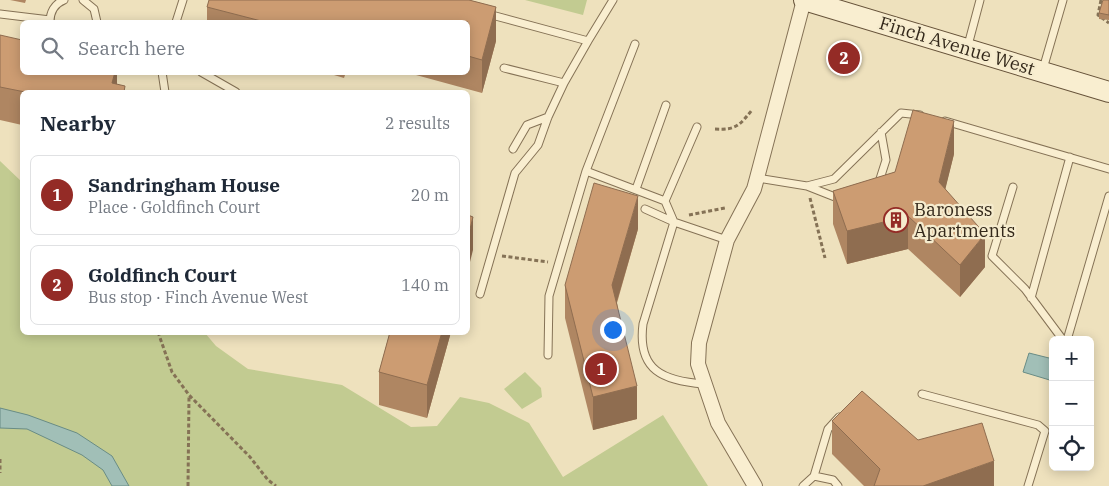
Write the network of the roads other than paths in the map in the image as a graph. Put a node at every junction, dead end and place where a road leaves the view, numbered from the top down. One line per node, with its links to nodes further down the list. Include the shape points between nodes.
1 (64, 0): 11 (lane, via 55,7)
2 (84, 0): 12 (lane, via 94,9)
3 (183, 0): 13 (lane)
4 (613, 0): 14 (lane)
5 (804, 0): 16 (main road, Finch Avenue West); 35 (street)
6 (980, 0): 16 (lane)
7 (1062, 0): 18 (lane)
8 (483, 13): 14 (lane)
9 (0, 14): 10 (lane)
10 (38, 20)
11 (51, 20)
12 (97, 20)
13 (177, 20)
14 (588, 41): 21 (lane)
15 (635, 44): 34 (lane)
16 (967, 49): 18 (main road, Finch Avenue West)
17 (504, 68): 21 (lane)
18 (1042, 72): 24 (main road, Finch Avenue West)
19 (162, 75): 22 (lane)
20 (206, 75): 23 (lane)
21 (564, 84): 27 (lane)
22 (165, 90)
23 (232, 90)
24 (1109, 92)
25 (666, 105): 38 (lane)
26 (924, 115): 30 (lane, via 901,113)
27 (548, 118): 31 (lane, via 527,125); 46 (lane, via 538,145 515,173)
28 (934, 118): 32 (lane)
29 (697, 127): 41 (lane)
30 (882, 132): 36 (lane, via 834,179); 39 (lane, via 886,160)
31 (513, 149)
32 (1070, 157): 33 (lane); 47 (lane)
33 (1109, 168)
34 (586, 171): 38 (lane); 50 (lane, via 549,296)
35 (757, 178): 36 (lane); 45 (street)
36 (807, 186): 42 (lane)
37 (1013, 188): 47 (lane, via 992,256)
38 (636, 189): 41 (lane)
39 (875, 189)
40 (1109, 196): 49 (lane)
41 (665, 201): 44 (lane)
42 (850, 201)
43 (645, 209): 44 (lane)
44 (674, 222): 45 (lane); 51 (lane, via 643,324 641,342 650,363 662,375 679,382)
45 (727, 240): 51 (street, via 698,342 698,364)
46 (480, 294)
47 (1031, 298): 48 (lane)
48 (1059, 336)
49 (1067, 336)
50 (548, 355)
51 (704, 384): 55 (street, via 718,423)
52 (922, 394): 58 (lane, via 1038,425 1045,431)
53 (848, 408): 54 (lane, via 828,429)
54 (814, 476): 56 (lane); 57 (lane, via 833,480)
55 (755, 486)
56 (803, 486)
57 (838, 486)
58 (1028, 486)

